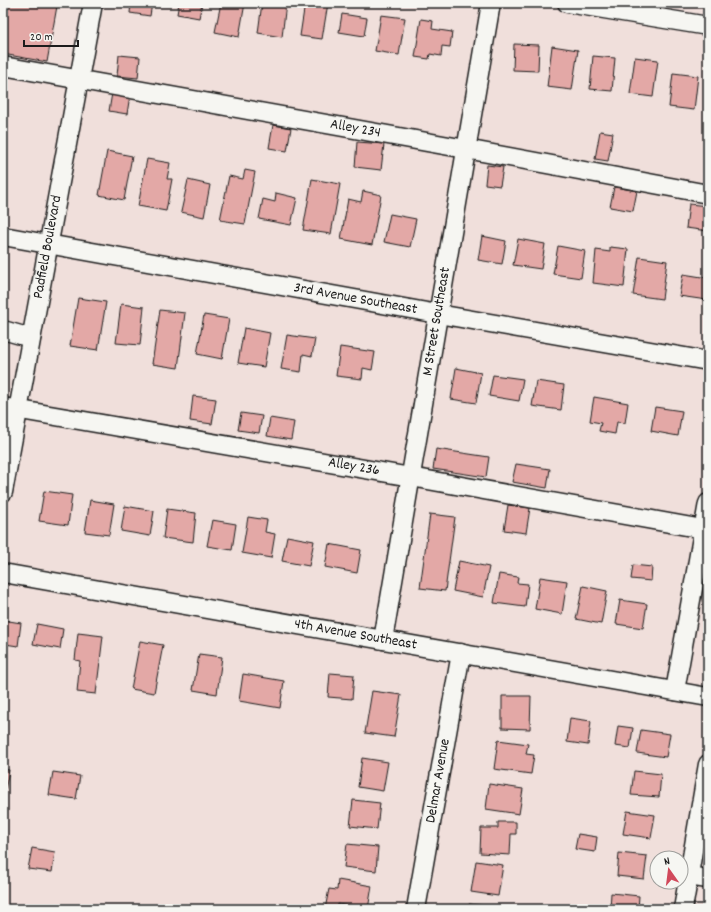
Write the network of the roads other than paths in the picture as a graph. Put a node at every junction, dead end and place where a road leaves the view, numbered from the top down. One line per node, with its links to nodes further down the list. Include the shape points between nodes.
1 (93, 3): 6 (street, Padfield Boulevard)
2 (491, 3): 7 (street, M Street Southeast)
3 (567, 3): 4 (street)
4 (708, 26)
5 (3, 66): 6 (street, Alley 234)
6 (79, 79): 7 (street, Alley 234); 10 (street, Padfield Boulevard)
7 (466, 149): 8 (street, Alley 234); 11 (street, M Street Southeast)
8 (708, 194)
9 (3, 236): 10 (street, 3rd Avenue Southeast)
10 (49, 244): 11 (street, 3rd Avenue Southeast); 13 (street, Padfield Boulevard)
11 (438, 314): 14 (street, 3rd Avenue Southeast); 16 (street, M Street Southeast)
12 (3, 330): 13 (street)
13 (31, 338): 15 (street, Padfield Boulevard)
14 (708, 361)
15 (10, 409): 16 (street, Alley 236); 17 (street, Padfield Boulevard)
16 (411, 476): 19 (street, Alley 236); 21 (street, M Street Southeast)
17 (3, 492)
18 (708, 503): 19 (street)
19 (703, 530): 23 (street)
20 (3, 573): 21 (street, 4th Avenue Southeast)
21 (383, 640): 22 (street, 4th Avenue Southeast)
22 (461, 653): 23 (street, 4th Avenue Southeast); 30 (street, Delmar Avenue)
23 (675, 691): 24 (street, 4th Avenue Southeast)
24 (708, 697)
25 (708, 764): 26 (street)
26 (689, 870)
27 (689, 876): 28 (street)
28 (708, 879)
29 (686, 890): 31 (street)
30 (416, 909)
31 (683, 909)

